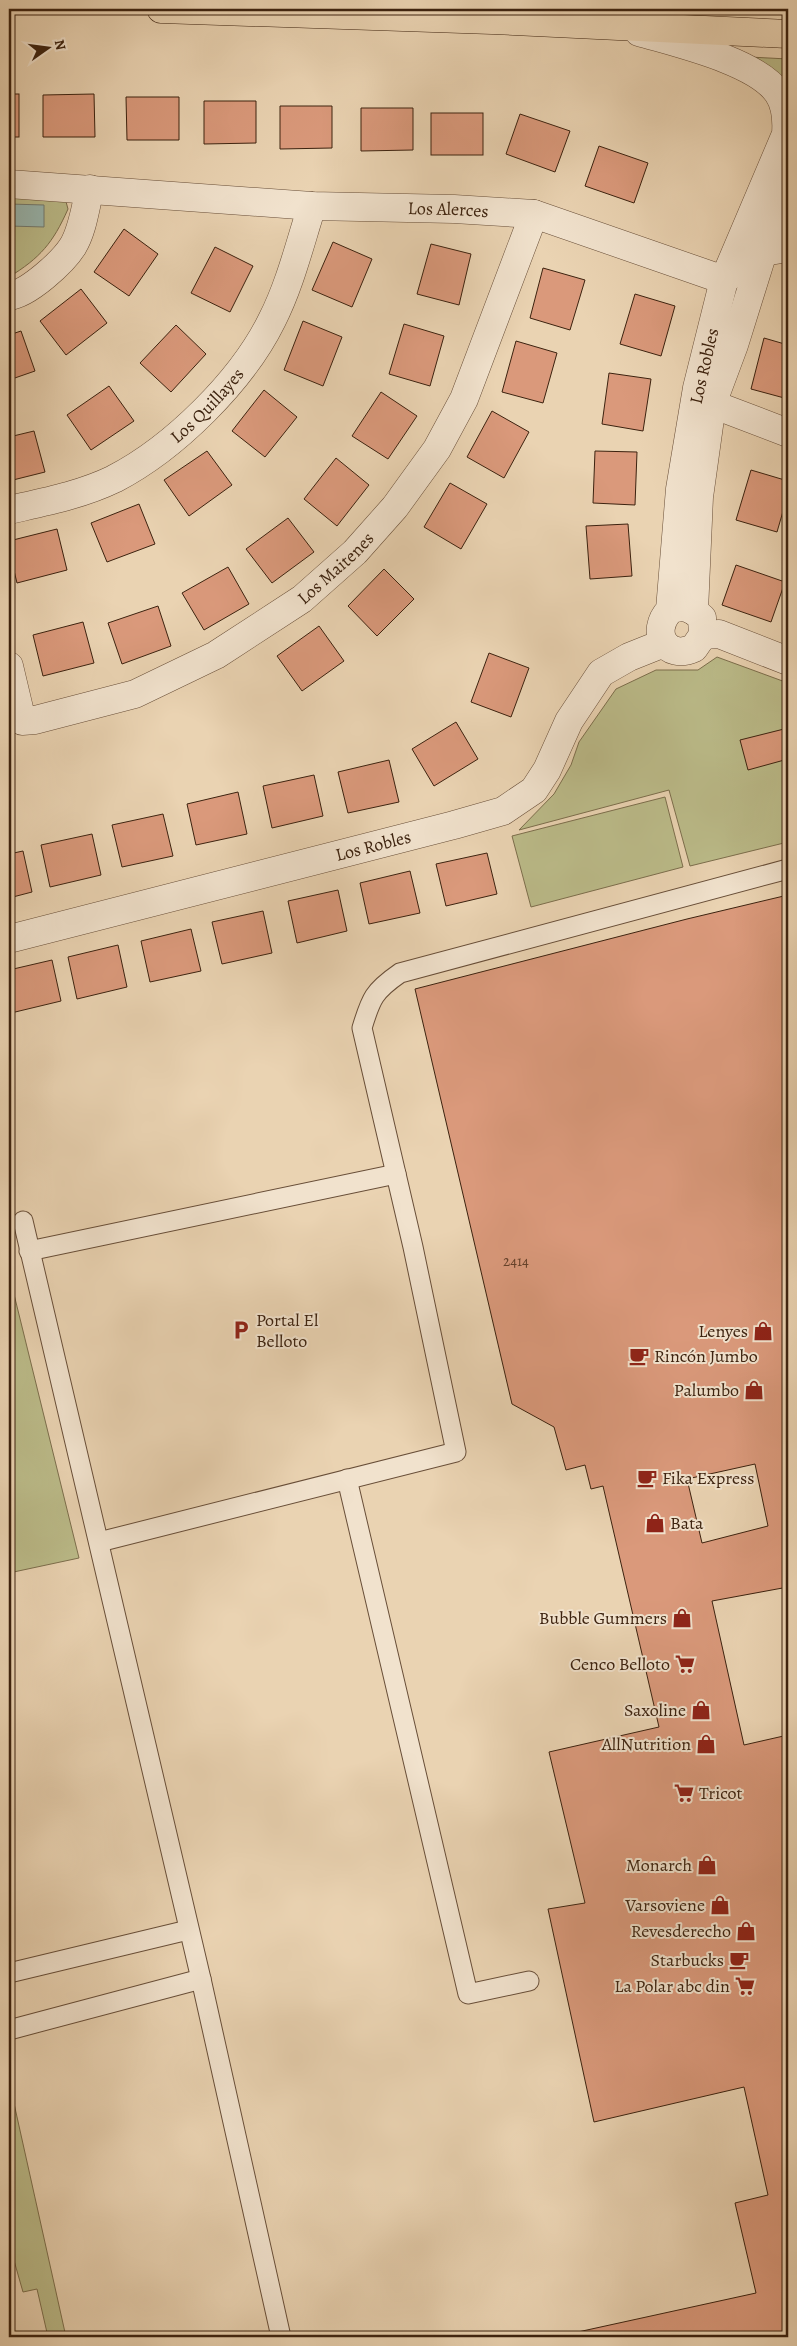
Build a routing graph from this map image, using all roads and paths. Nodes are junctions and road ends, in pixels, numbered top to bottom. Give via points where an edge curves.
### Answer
1 (161, 9) edge
2 (625, 28) junction
3 (788, 34) edge
4 (787, 134) edge
5 (9, 184) edge
6 (788, 186) edge
7 (90, 189) junction
8 (312, 206) junction
9 (534, 214) junction
10 (775, 250) edge
11 (724, 280) junction
12 (9, 296) edge
13 (704, 396) junction
14 (788, 433) edge
15 (9, 510) edge
16 (689, 619) junction
17 (664, 643) junction
18 (788, 661) edge
19 (9, 666) edge
20 (788, 869) edge
21 (9, 939) edge
22 (396, 1174) junction
23 (23, 1221) dead end
24 (29, 1251) junction
25 (347, 1479) junction
26 (99, 1542) junction
27 (188, 1930) junction
28 (9, 1973) edge
29 (201, 1979) junction
30 (529, 1981) dead end
31 (9, 2030) edge
32 (281, 2337) edge

1 - 2 main road via 492,20
2 - 3 main road
2 - 4 street, Los Robles via 700,50 739,65 768,82 784,108
4 - 11 street, Los Robles
5 - 7 street, Los Alerces
6 - 10 street, Los Robles
7 - 8 street, Los Alerces
7 - 12 street via 72,246 36,283
8 - 9 street, Los Alerces
8 - 15 street, Los Quillayes via 273,320 246,364 216,398 188,426 114,479 77,494
9 - 11 street, Los Alerces
9 - 19 street, Los Maitenes via 464,399 437,449 395,507 355,552 302,599 216,654 135,694 35,720 22,721
10 - 11 street
10 - 13 street, Los Robles via 734,345
11 - 13 street, Los Robles
13 - 14 street
13 - 16 street, Los Robles via 680,489
16 - 17 street, Los Robles via 660,624
16 - 17 street via 700,643 687,651 670,649
16 - 18 street
17 - 21 street, Los Robles via 601,673 569,721 547,770 534,790 503,811
20 - 22 lane via 400,972 380,986 369,1003 362,1028
22 - 24 lane
22 - 25 lane via 456,1452
23 - 24 lane
24 - 26 lane
25 - 26 lane
25 - 30 lane via 468,1994
26 - 27 lane
27 - 28 lane
27 - 29 lane
29 - 31 lane
29 - 32 lane

